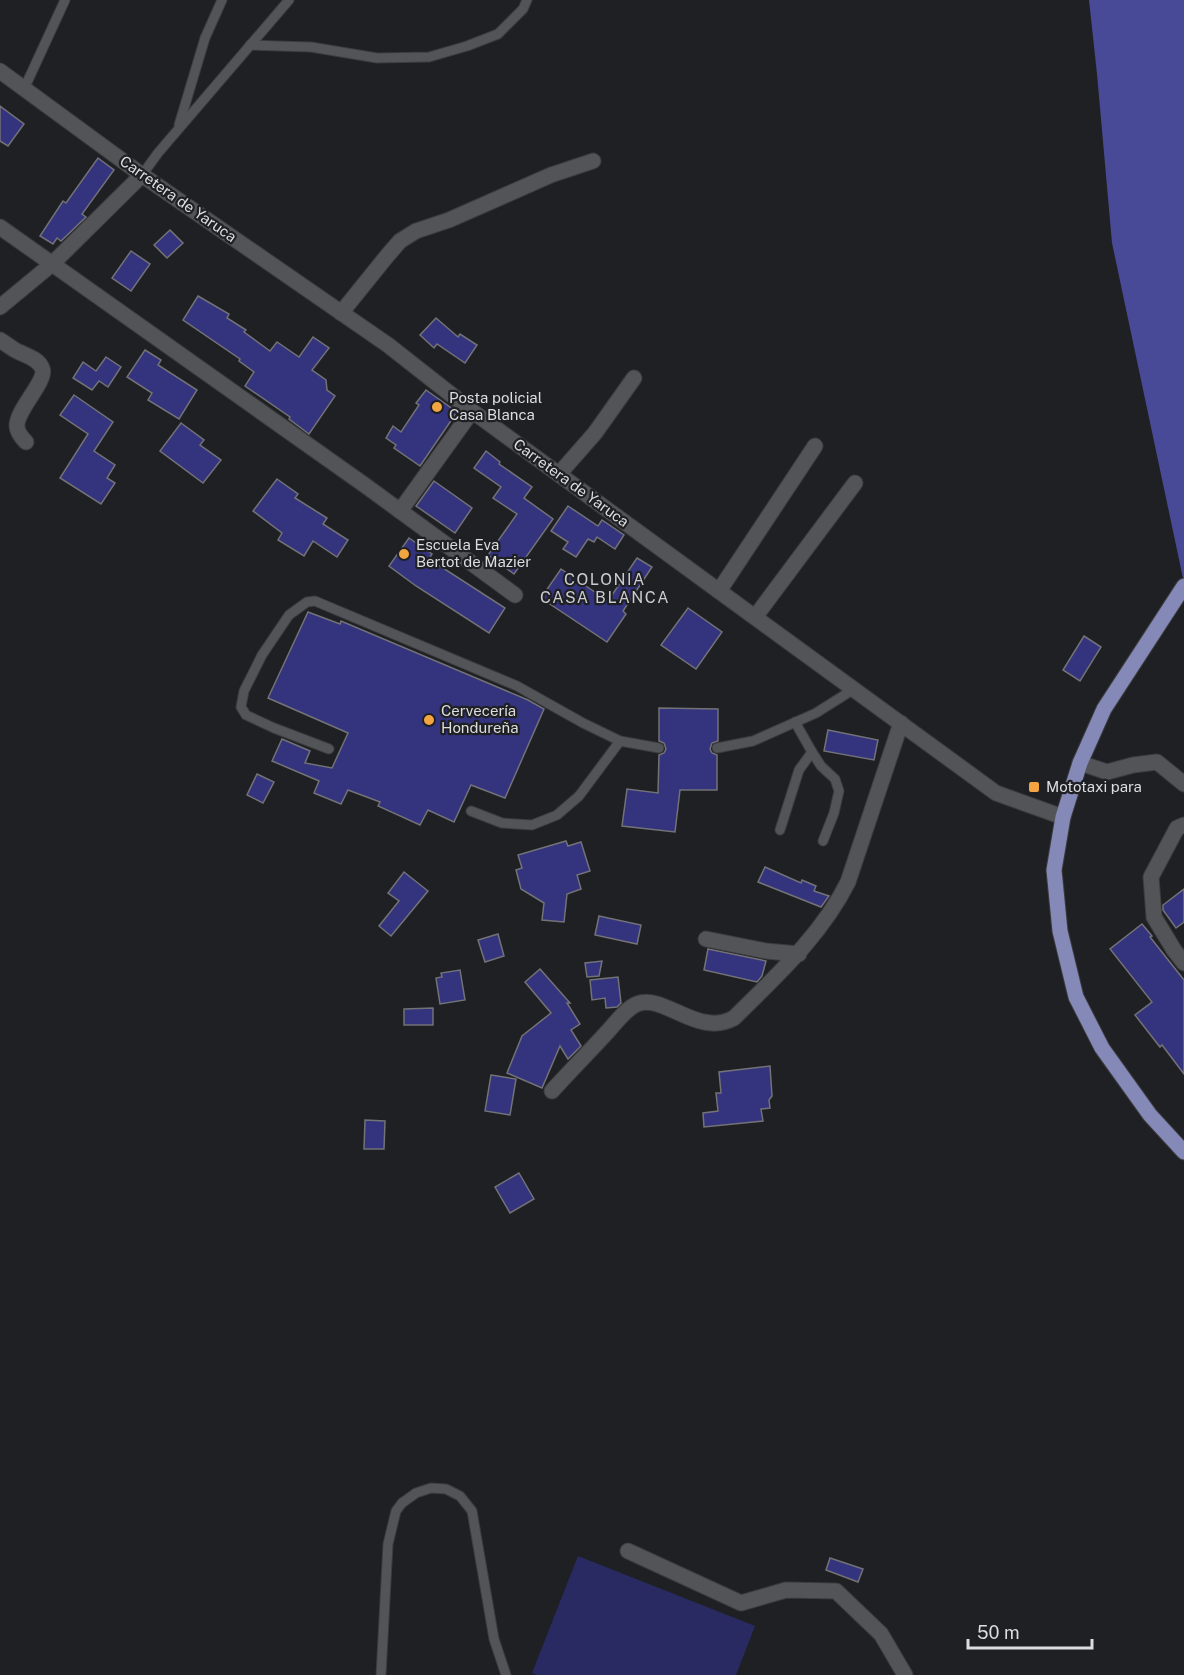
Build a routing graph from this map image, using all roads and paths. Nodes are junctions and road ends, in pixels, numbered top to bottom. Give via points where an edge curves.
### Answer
1 (64, 0) edge
2 (222, 0) edge
3 (289, 0) edge
4 (527, 0) edge
5 (250, 45) junction
6 (0, 71) edge
7 (24, 89) junction
8 (177, 130) junction
9 (593, 161) dead end
10 (142, 175) junction
11 (0, 227) edge
12 (52, 264) junction
13 (0, 307) edge
14 (341, 313) junction
15 (0, 339) edge
16 (634, 378) dead end
17 (472, 411) junction
18 (26, 442) dead end
19 (815, 446) dead end
20 (559, 474) junction
21 (855, 483) dead end
22 (400, 511) junction
23 (1184, 586) edge
24 (719, 591) junction
25 (515, 595) dead end
26 (755, 617) junction
27 (854, 689) junction
28 (795, 723) junction
29 (901, 723) junction
30 (620, 741) junction
31 (659, 748) dead end
32 (717, 748) dead end
33 (329, 749) dead end
34 (812, 752) junction
35 (1080, 763) junction
36 (1184, 784) edge
37 (471, 811) dead end
38 (1063, 817) junction
39 (1184, 825) edge
40 (780, 830) dead end
41 (823, 841) dead end
42 (706, 939) dead end
43 (799, 954) junction
44 (1184, 963) edge
45 (552, 1091) dead end
46 (1184, 1152) edge
47 (628, 1551) dead end
48 (381, 1675) edge
49 (506, 1675) edge
50 (905, 1675) edge

1 - 7 lane
2 - 8 lane via 205,38
3 - 5 lane
4 - 5 lane via 498,34 429,57 377,58 311,47
5 - 8 lane
6 - 7 street, Carretera de Yaruca
7 - 10 street, Carretera de Yaruca
8 - 10 lane
9 - 14 street via 416,231 400,241
10 - 12 street
10 - 14 street, Carretera de Yaruca
11 - 12 street
12 - 13 street
12 - 22 street
14 - 17 street, Carretera de Yaruca
15 - 18 street via 42,368 40,380 16,426
16 - 20 street via 595,433
17 - 20 street, Carretera de Yaruca
17 - 22 street
19 - 24 street
20 - 24 street, Carretera de Yaruca
21 - 26 street
22 - 25 street
23 - 35 main road via 1104,710
24 - 26 street, Carretera de Yaruca
26 - 27 street, Carretera de Yaruca
27 - 28 lane
27 - 29 street, Carretera de Yaruca
28 - 32 lane via 753,741
28 - 34 lane
29 - 38 street, Carretera de Yaruca via 996,793
29 - 43 street via 848,882
30 - 31 lane
30 - 33 lane via 517,686 315,601 289,615 262,655 244,691 241,707 246,715
30 - 37 lane via 579,796 557,815 532,825 502,823
34 - 40 lane via 799,770
34 - 41 lane via 835,779 839,791
35 - 36 street via 1107,772 1157,762
35 - 38 main road
38 - 46 main road via 1054,870 1060,931 1076,997 1102,1048 1150,1114
39 - 44 street via 1177,828 1151,877 1154,917
42 - 43 street
43 - 45 street via 735,1018 720,1024 703,1022 655,1004 636,1004
47 - 50 street via 741,1603 786,1590 836,1591 881,1634
48 - 49 lane via 388,1544 396,1511 416,1493 431,1488 460,1496 472,1511 494,1639

